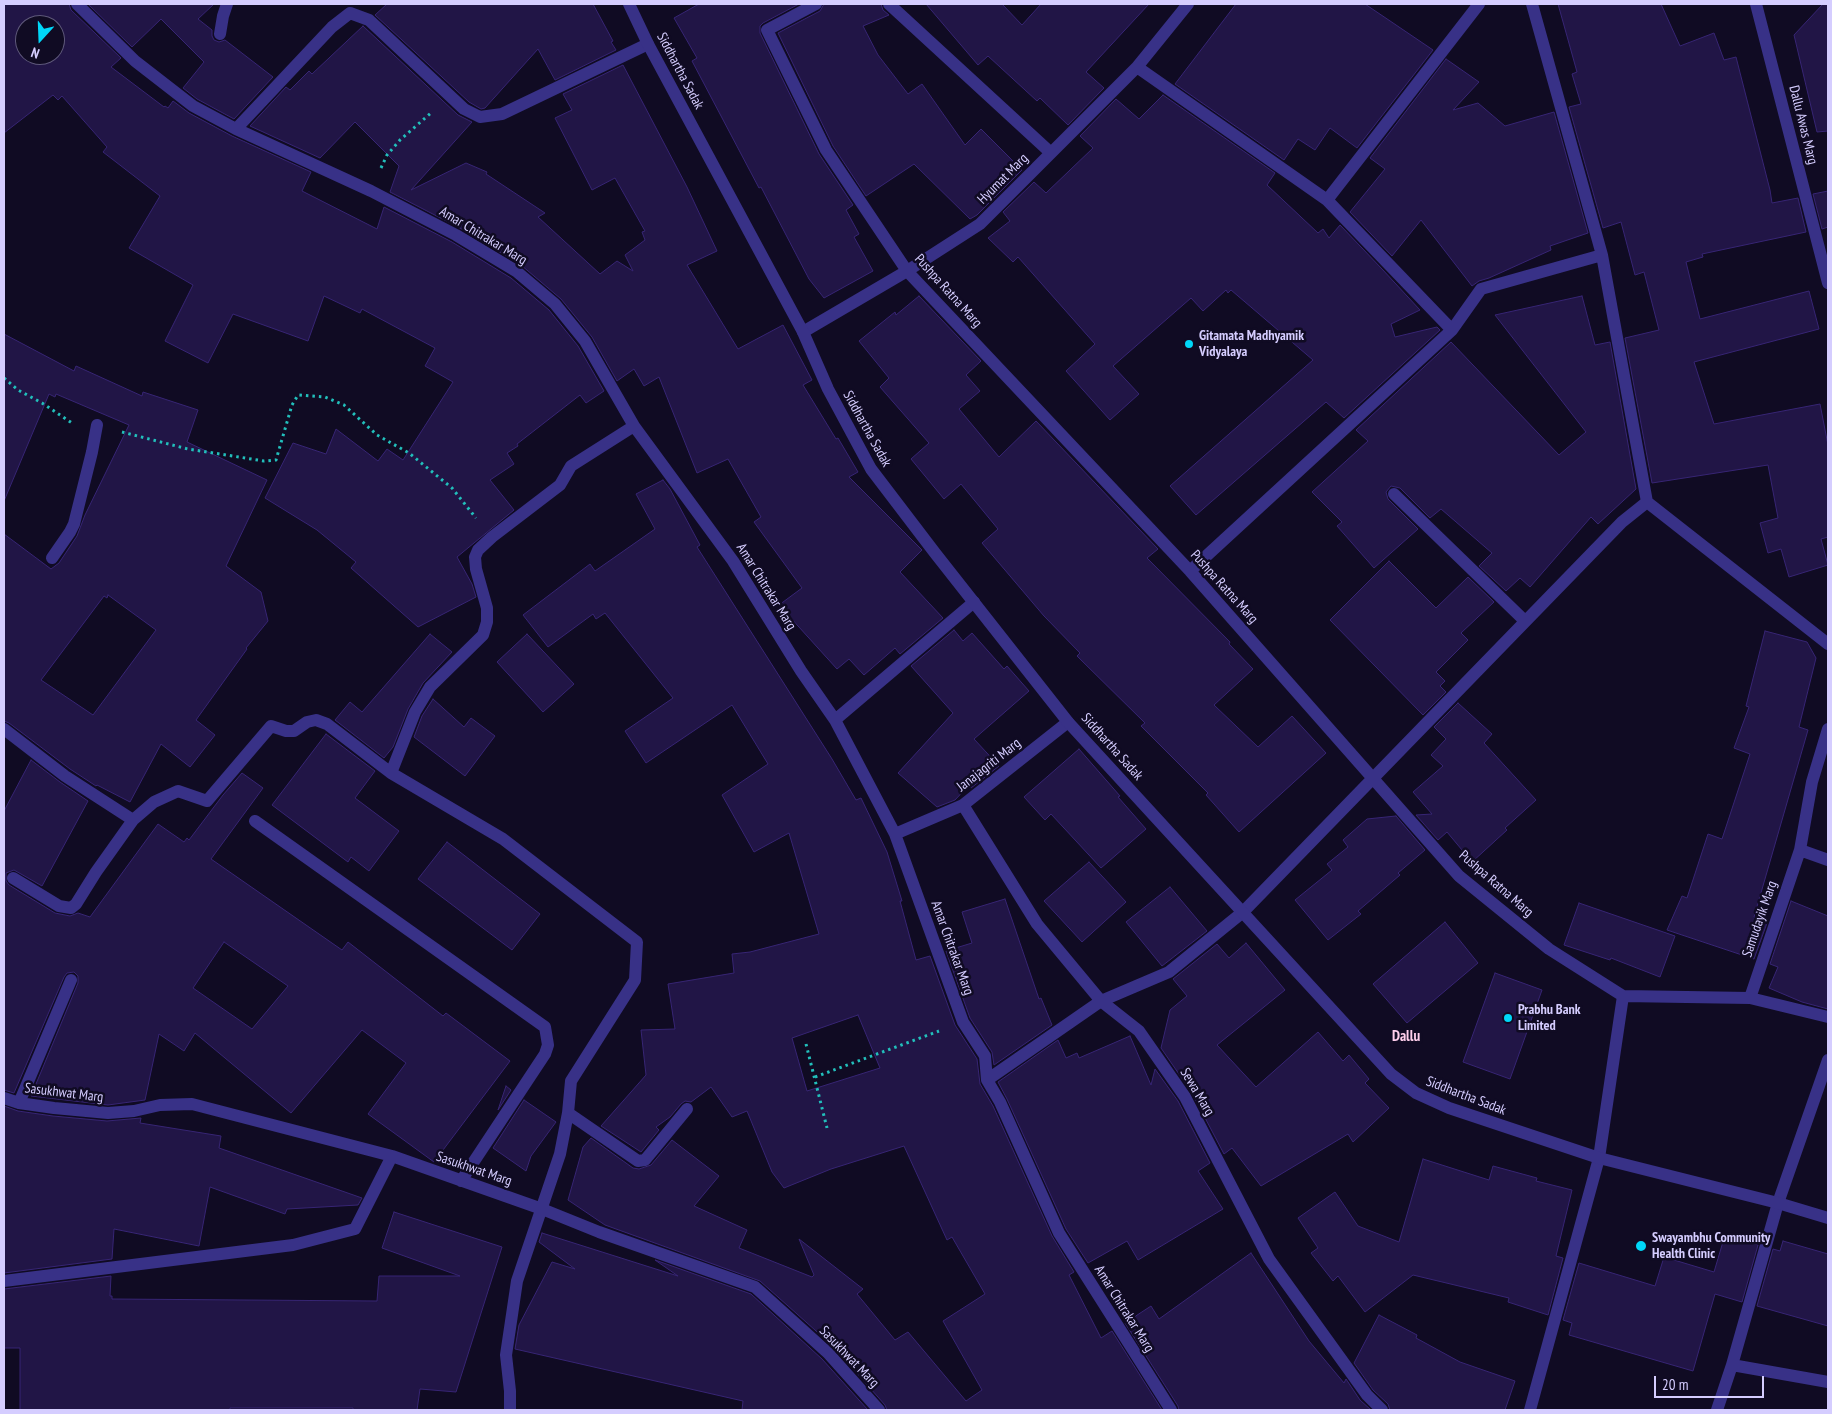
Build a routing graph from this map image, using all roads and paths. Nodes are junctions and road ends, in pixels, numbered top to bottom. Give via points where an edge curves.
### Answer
1 (77, 4) edge
2 (227, 4) edge
3 (629, 4) edge
4 (816, 4) edge
5 (890, 4) edge
6 (1188, 4) edge
7 (1478, 4) edge
8 (1532, 4) edge
9 (1756, 4) edge
10 (350, 8) edge
11 (220, 34) dead end
12 (648, 44) junction
13 (1137, 67) junction
14 (450, 97) junction
15 (236, 129) junction
16 (1051, 153) junction
17 (371, 192) junction
18 (1327, 200) junction
19 (1602, 256) junction
20 (907, 271) junction
21 (1828, 283) edge
22 (1452, 330) junction
23 (803, 332) junction
24 (4, 378) edge
25 (97, 425) junction
26 (634, 426) junction
27 (1394, 494) dead end
28 (1647, 502) junction
29 (492, 537) junction
30 (52, 558) dead end
31 (1190, 571) junction
32 (974, 602) junction
33 (1525, 621) junction
34 (1828, 644) edge
35 (835, 720) junction
36 (1068, 722) junction
37 (4, 729) edge
38 (1828, 729) edge
39 (391, 773) junction
40 (1373, 777) junction
41 (963, 805) junction
42 (133, 820) junction
43 (255, 821) dead end
44 (896, 834) junction
45 (1800, 850) junction
46 (1828, 860) edge
47 (13, 878) dead end
48 (1243, 912) junction
49 (71, 980) dead end
50 (1623, 996) junction
51 (1750, 998) junction
52 (1101, 1001) junction
53 (1828, 1017) edge
54 (963, 1022) junction
55 (806, 1044) dead end
56 (1828, 1060) edge
57 (815, 1077) junction
58 (988, 1080) junction
59 (4, 1098) edge
60 (18, 1103) junction
61 (687, 1109) dead end
62 (568, 1113) junction
63 (827, 1128) dead end
64 (392, 1156) junction
65 (1599, 1158) junction
66 (461, 1181) junction
67 (1778, 1203) junction
68 (542, 1209) junction
69 (1828, 1218) edge
70 (4, 1281) edge
71 (1732, 1365) junction
72 (1828, 1382) edge
73 (510, 1410) edge
74 (879, 1410) edge
75 (1171, 1410) edge
76 (1382, 1410) edge
77 (1530, 1410) edge
78 (1717, 1410) edge

1 - 15 street, Amar Chitrakar Marg via 135,62 193,106
2 - 11 street
3 - 12 street, Siddhartha Sadak
4 - 20 street, Pushpa Ratna Marg via 767,30 826,150
5 - 16 street
6 - 13 street, Hyumat Marg
7 - 18 street
8 - 19 street
9 - 21 street, Dallu Awas Marg
10 - 14 street via 369,20
10 - 15 street
12 - 14 street via 502,114 480,118 464,110
12 - 23 street, Siddhartha Sadak
13 - 16 street, Hyumat Marg
13 - 18 street
14 - 17 path via 387,155
15 - 17 street, Amar Chitrakar Marg
16 - 20 street, Hyumat Marg via 980,224
17 - 26 street, Amar Chitrakar Marg via 456,235 516,271 555,304 585,341
18 - 22 street
19 - 22 street via 1481,289
19 - 28 street
20 - 23 street, Hyumat Marg
20 - 31 street, Pushpa Ratna Marg
22 - 31 street
23 - 32 street, Siddhartha Sadak via 828,389 871,469
24 - 25 path via 72,423
25 - 29 path via 188,449 276,460 298,395 325,397 344,405 377,435 409,453 452,488
25 - 30 street via 74,524
26 - 29 street via 571,466 560,485
26 - 35 street, Amar Chitrakar Marg via 733,561
27 - 33 street
28 - 33 street via 1622,522
28 - 34 street
29 - 39 street via 475,557 487,608 488,622 483,635 430,687 415,712
31 - 40 street, Pushpa Ratna Marg
32 - 35 street
32 - 36 street, Siddhartha Sadak
33 - 40 street
35 - 44 street, Amar Chitrakar Marg
36 - 41 street, Janajagriti Marg
36 - 48 street, Siddhartha Sadak
37 - 42 street via 65,776
38 - 45 street, Samudayik Marg via 1812,782
39 - 42 street via 327,724 316,720 294,731 271,726 207,801 178,791 154,802
39 - 62 street via 503,839 637,942 635,980 571,1081
40 - 48 street
40 - 50 street, Pushpa Ratna Marg via 1459,876 1549,949
41 - 44 street, Janajagriti Marg
41 - 52 street, Sewa Marg via 1037,924
42 - 47 street via 71,908 59,906
43 - 66 street via 545,1027 548,1045 545,1054
44 - 54 street, Amar Chitrakar Marg
45 - 46 street
45 - 51 street, Samudayik Marg
48 - 52 street via 1169,972
48 - 65 street, Siddhartha Sadak via 1391,1074 1416,1094
49 - 60 street
50 - 51 street
50 - 65 street
51 - 53 street
52 - 58 street
52 - 76 street, Sewa Marg via 1139,1031 1185,1097 1268,1259 1366,1395
54 - 57 path
54 - 58 street, Amar Chitrakar Marg via 984,1056
55 - 57 path
56 - 67 street
57 - 63 path
58 - 75 street, Amar Chitrakar Marg via 1059,1233
59 - 60 street, Sasukhwat Marg
60 - 64 street, Sasukhwat Marg via 108,1113 192,1104
61 - 62 street via 645,1160 638,1162
62 - 68 street via 560,1154
64 - 66 street, Sasukhwat Marg
64 - 70 street via 355,1229 292,1245
65 - 67 street, Siddhartha Sadak
65 - 77 street
66 - 68 street, Sasukhwat Marg
67 - 69 street, Siddhartha Sadak
67 - 71 street
68 - 73 street via 513,1300 506,1355
68 - 74 street, Sasukhwat Marg via 755,1287 828,1353
71 - 72 street
71 - 78 street

